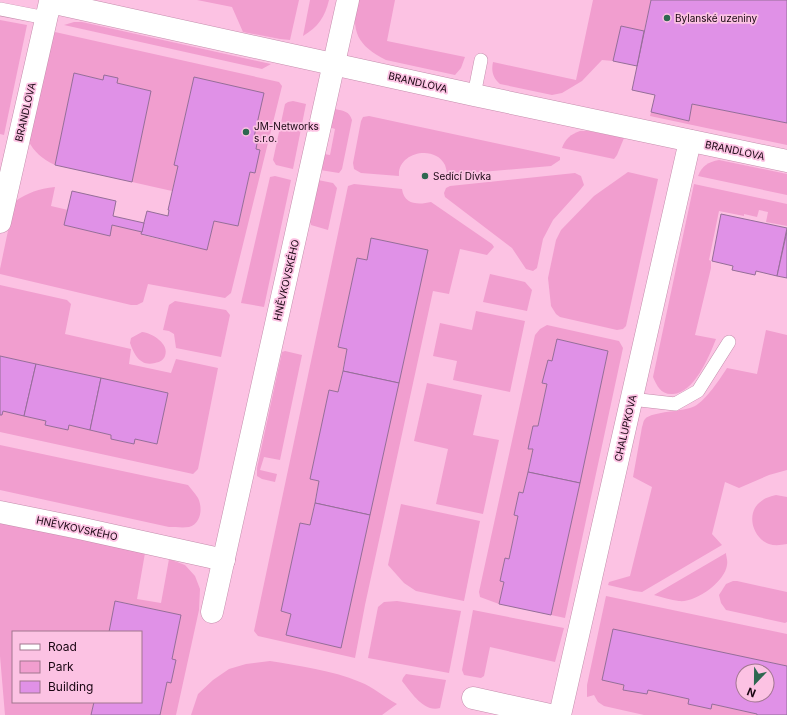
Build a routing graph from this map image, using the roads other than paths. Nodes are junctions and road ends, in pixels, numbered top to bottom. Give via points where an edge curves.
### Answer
1 (348, 0) edge
2 (49, 6) edge
3 (0, 9) edge
4 (481, 60) dead end
5 (334, 63) junction
6 (474, 95) junction
7 (690, 140) junction
8 (787, 161) edge
9 (0, 222) edge
10 (729, 342) dead end
11 (631, 399) junction
12 (0, 512) edge
13 (224, 560) junction
14 (212, 612) dead end
15 (473, 698) dead end
16 (550, 715) edge
17 (560, 715) edge

1 - 5 street, HNĚVKOVSKÉHO
2 - 3 lane
2 - 5 street, BRANDLOVA
2 - 9 street, BRANDLOVA
4 - 6 lane
5 - 6 street, BRANDLOVA
5 - 13 street, HNĚVKOVSKÉHO
6 - 7 street, BRANDLOVA
7 - 8 street, BRANDLOVA
7 - 11 street, CHALUPKOVA
10 - 11 lane via 698,391 675,404
11 - 17 street, CHALUPKOVA
12 - 13 street, HNĚVKOVSKÉHO
13 - 14 street, HNĚVKOVSKÉHO
15 - 16 street

